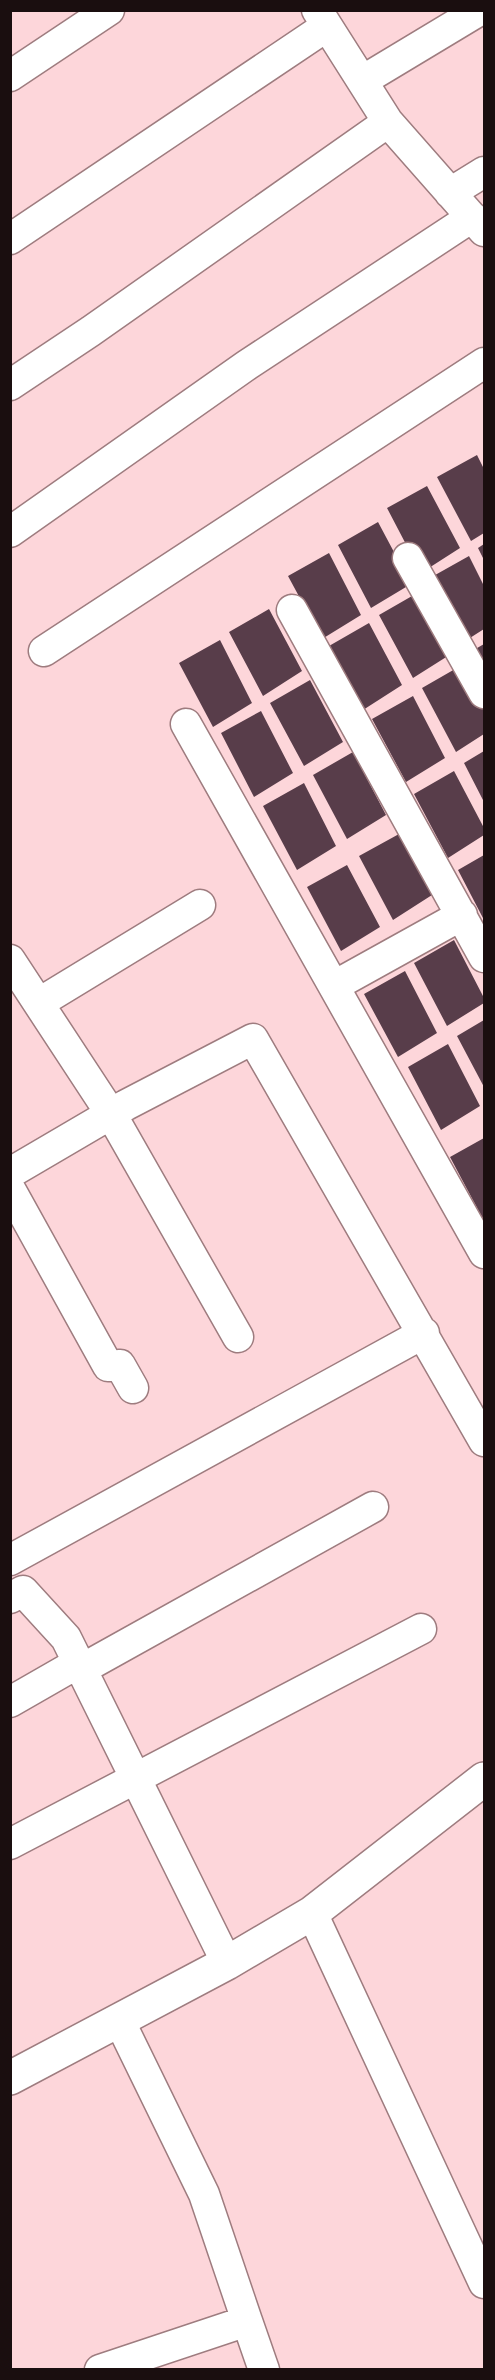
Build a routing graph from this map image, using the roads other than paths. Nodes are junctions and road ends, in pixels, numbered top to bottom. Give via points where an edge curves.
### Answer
1 (109, 10) edge
2 (480, 10) edge
3 (322, 18) edge
4 (10, 76) edge
5 (362, 81) junction
6 (388, 122) junction
7 (484, 172) edge
8 (450, 193) junction
9 (478, 224) edge
10 (10, 239) edge
11 (484, 363) edge
12 (10, 385) edge
13 (10, 532) edge
14 (408, 558) dead end
15 (292, 610) dead end
16 (44, 651) dead end
17 (484, 693) edge
18 (186, 724) dead end
19 (200, 905) dead end
20 (462, 915) junction
21 (484, 957) edge
22 (10, 960) edge
23 (334, 986) junction
24 (39, 1003) junction
25 (111, 1114) junction
26 (10, 1173) edge
27 (10, 1190) edge
28 (484, 1253) edge
29 (424, 1333) junction
30 (238, 1337) dead end
31 (133, 1388) dead end
32 (484, 1441) edge
33 (373, 1507) dead end
34 (10, 1561) edge
35 (17, 1595) edge
36 (421, 1629) dead end
37 (80, 1666) junction
38 (10, 1702) edge
39 (136, 1779) junction
40 (484, 1779) edge
41 (10, 1844) edge
42 (312, 1913) junction
43 (226, 1963) junction
44 (119, 2020) junction
45 (10, 2078) edge
46 (484, 2283) edge
47 (247, 2321) junction
48 (100, 2370) edge
49 (264, 2370) edge

1 - 4 street
2 - 5 street
3 - 5 street
3 - 10 street
5 - 6 street
6 - 8 street
6 - 12 street
7 - 8 street
8 - 9 street
9 - 13 street via 247,365
11 - 16 street
14 - 17 street
15 - 20 street
18 - 23 street
19 - 24 street
20 - 21 street
20 - 23 street
22 - 24 street
23 - 28 street
24 - 25 street
25 - 26 street
25 - 29 street via 253,1039
25 - 30 street
27 - 31 street via 108,1366 120,1365
29 - 32 street
29 - 34 street
33 - 37 street
34 - 35 street
35 - 37 street via 66,1638
36 - 39 street
37 - 38 street
37 - 39 street
39 - 41 street
39 - 43 street
40 - 42 street
42 - 43 street
42 - 46 street
43 - 44 street
44 - 45 street
44 - 47 street via 204,2194
47 - 48 street
47 - 49 street

